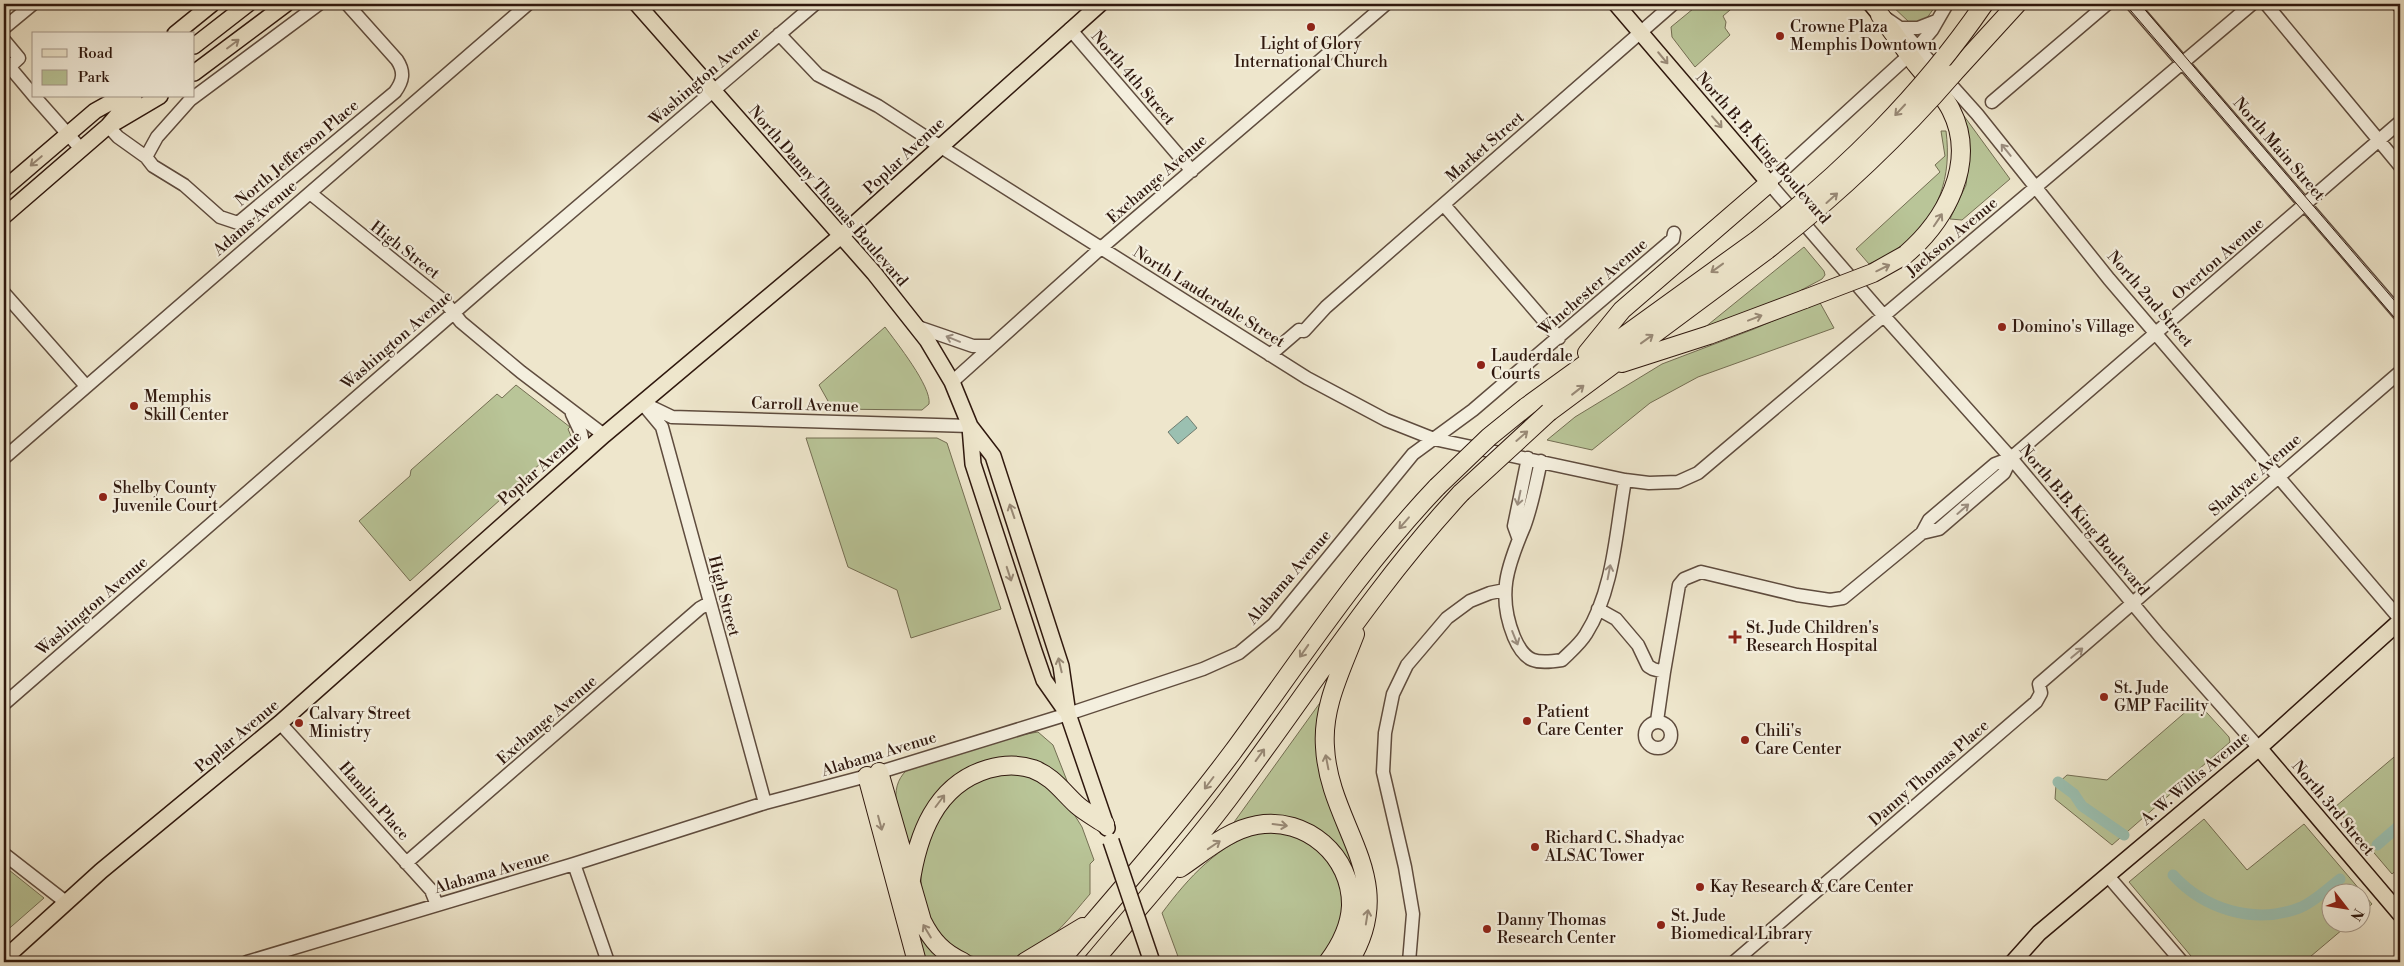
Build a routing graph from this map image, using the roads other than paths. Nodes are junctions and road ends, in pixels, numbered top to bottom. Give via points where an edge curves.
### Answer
1 (33, 4) edge
2 (212, 4) edge
3 (248, 4) edge
4 (286, 4) edge
5 (319, 4) edge
6 (347, 4) edge
7 (528, 4) edge
8 (637, 4) edge
9 (815, 4) edge
10 (1100, 4) edge
11 (1386, 4) edge
12 (1616, 4) edge
13 (1673, 4) edge
14 (1947, 4) edge
15 (1970, 4) edge
16 (1984, 4) edge
17 (2002, 4) edge
18 (2017, 4) edge
19 (2107, 4) edge
20 (2132, 4) edge
21 (2252, 4) edge
22 (2266, 4) edge
23 (2397, 4) edge
24 (2400, 7) edge
25 (1876, 9) edge
26 (1936, 21) junction
27 (4, 28) edge
28 (1900, 28) junction
29 (1070, 30) junction
30 (177, 32) edge
31 (1641, 32) junction
32 (779, 34) junction
33 (4, 40) edge
34 (195, 45) edge
35 (1913, 52) junction
36 (2183, 63) junction
37 (6, 69) edge
38 (195, 72) edge
39 (1932, 74) junction
40 (1953, 74) junction
41 (714, 91) junction
42 (32, 94) edge
43 (195, 96) edge
44 (36, 98) edge
45 (107, 98) edge
46 (119, 98) edge
47 (132, 98) edge
48 (157, 98) edge
49 (193, 98) edge
50 (1992, 102) dead end
51 (95, 112) junction
52 (2400, 122) edge
53 (108, 126) junction
54 (68, 134) junction
55 (2378, 141) junction
56 (941, 147) junction
57 (81, 149) junction
58 (146, 157) junction
59 (2400, 166) edge
60 (1192, 171) junction
61 (1769, 183) junction
62 (2036, 188) junction
63 (4, 189) edge
64 (310, 193) junction
65 (1444, 205) junction
66 (2306, 205) junction
67 (4, 216) edge
68 (1674, 233) dead end
69 (842, 235) junction
70 (1762, 245) junction
71 (1102, 248) junction
72 (4, 294) edge
73 (454, 312) junction
74 (1883, 315) junction
75 (2400, 315) edge
76 (915, 326) junction
77 (2156, 333) junction
78 (1559, 338) junction
79 (991, 346) junction
80 (1270, 355) junction
81 (1607, 368) junction
82 (1573, 371) junction
83 (2400, 372) edge
84 (952, 382) junction
85 (86, 386) junction
86 (642, 403) junction
87 (571, 412) junction
88 (970, 426) junction
89 (604, 435) junction
90 (1434, 439) junction
91 (585, 452) junction
92 (4, 458) edge
93 (1528, 458) junction
94 (2011, 458) junction
95 (1540, 461) junction
96 (2279, 475) junction
97 (1624, 480) junction
98 (1668, 483) joint
99 (1518, 537) junction
100 (1505, 590) junction
101 (709, 603) junction
102 (2133, 604) junction
103 (1366, 608) junction
104 (1598, 608) junction
105 (2400, 620) edge
106 (1664, 672) junction
107 (4, 704) edge
108 (1068, 714) junction
109 (1657, 721) dead end
110 (280, 723) junction
111 (2259, 748) junction
112 (873, 774) junction
113 (765, 803) junction
114 (1105, 824) junction
115 (4, 854) edge
116 (406, 863) junction
117 (574, 864) junction
118 (2108, 876) junction
119 (1166, 877) junction
120 (910, 886) junction
121 (67, 903) junction
122 (437, 905) junction
123 (2400, 914) edge
124 (1098, 917) junction
125 (4, 960) edge
126 (247, 962) edge
127 (608, 962) edge
128 (917, 962) edge
129 (963, 962) edge
130 (1025, 962) edge
131 (1060, 962) edge
132 (1093, 962) edge
133 (1152, 962) edge
134 (1328, 962) edge
135 (1349, 962) edge
136 (1409, 962) edge
137 (1734, 962) edge
138 (2013, 962) edge
139 (2182, 962) edge

1 - 27 street
2 - 30 main road
3 - 34 main road
38 -> 4 main road
5 - 43 street
6 - 58 street, North Jefferson Place via 401,66 400,84 395,92 238,223 220,217
7 - 64 street, Adams Avenue
8 - 41 main road, North Danny Thomas Boulevard
9 - 32 street, Washington Avenue
10 - 29 main road, Poplar Avenue
11 - 60 street, Exchange Avenue
12 - 31 main road, North B. B. King Boulevard
13 - 31 street, Market Street
14 - 26 street
15 - 39 highway, bridge
16 - 39 highway, bridge
17 - 40 highway
18 - 40 highway
19 - 50 street
20 - 36 street, North Main Street
21 - 36 street, Jackson Avenue
22 - 55 street
23 - 24 street
25 - 28 street, North 2nd Street
25 - 35 highway
26 - 28 street via 1918,28
26 - 35 street
28 - 35 street, North 2nd Street
29 - 56 main road, Poplar Avenue
29 - 60 street, North 4th Street
31 -> 61 main road, North B. B. King Boulevard
31 - 65 street, Market Street
32 - 41 street, Washington Avenue
32 - 56 street, North Lauderdale Street via 818,75 878,106
33 - 37 street via 19,58
35 - 61 street
62 -> 35 street, North 2nd Street via 1977,114
81 -> 35 highway, bridge via 1709,335 1873,273 1905,255 1930,232 1946,208 1956,180 1959,138 1951,110
36 - 62 street, Jackson Avenue
36 - 66 street, North Main Street
37 - 42 street
39 -> 70 highway, bridge via 1853,158 1798,207
70 -> 40 highway, bridge via 1822,206 1874,160
41 - 69 main road, North Danny Thomas Boulevard
41 - 73 street, Washington Avenue
44 - 54 street
45 - 51 main road
46 - 51 main road
47 - 53 main road
48 - 53 main road
49 - 58 street via 156,137
51 - 54 main road
52 - 55 street, Overton Avenue
53 - 57 main road
53 - 58 street via 118,138
54 - 57 street
54 -> 63 main road
55 - 59 street
55 - 66 street, Overton Avenue
56 - 69 main road, Poplar Avenue
56 - 71 street, North Lauderdale Street
57 - 67 main road
60 - 71 street, Exchange Avenue
61 - 74 street, North B. B. King Boulevard
61 - 82 highway via 1622,310
62 - 74 street, Jackson Avenue
62 - 77 street, North 2nd Street
64 - 73 street, High Street
64 - 85 street, Adams Avenue
65 - 78 street
65 - 80 street, Market Street via 1317,314 1316,320
66 - 75 street, North Main Street
66 - 77 street, Overton Avenue
68 - 78 street, Winchester Avenue via 1673,239
69 - 76 main road, North Danny Thomas Boulevard
69 - 86 main road, Poplar Avenue
81 -> 70 highway
70 -> 82 highway
71 - 79 street, Exchange Avenue
71 - 80 street, North Lauderdale Street
72 - 85 street
73 - 87 street, High Street via 461,322
73 - 107 street, Washington Avenue
74 - 94 street, North B.B. King Boulevard
74 - 98 street, Jackson Avenue via 1698,473 1685,480
79 -> 76 street via 973,346
76 - 84 main road, North Danny Thomas Boulevard
77 - 94 street, Overton Avenue
77 - 96 street, North 2nd Street
78 - 90 street, Winchester Avenue
79 - 84 street, Exchange Avenue
80 - 90 street, North Lauderdale Street via 1354,404
103 -> 81 highway, bridge via 1460,493 1549,412
82 -> 124 highway, bridge via 1489,437 1437,487 1378,553 1205,789
83 - 96 street, Shadyac Avenue
84 - 88 main road, North Danny Thomas Boulevard
85 - 92 street, Adams Avenue
86 - 88 street, Carroll Avenue via 672,417
86 - 89 main road, Poplar Avenue
86 - 101 street, High Street via 662,427
87 - 89 street, High Street
87 - 91 street, High Street
88 -> 108 main road, North Danny Thomas Boulevard via 973,464 1034,651 1044,680
108 -> 88 main road, North Danny Thomas Boulevard via 1062,666 1016,522 993,456
89 - 91 main road, Poplar Avenue
90 - 93 street, North Lauderdale Street
90 - 108 street, Alabama Avenue via 1413,454 1301,591 1256,640 1239,653 1203,669
91 - 110 main road, Poplar Avenue
93 - 95 street, North Lauderdale Street
93 -> 99 street via 1514,526
94 - 102 street, North B.B. King Boulevard
94 - 106 street, Overton Avenue via 2004,473 1939,530 1922,533 1842,598 1830,600 1797,595 1701,572 1692,574 1680,585
95 - 97 street, North Lauderdale Street
95 - 99 street via 1533,498
96 - 102 street, Shadyac Avenue
96 - 105 street, North 2nd Street
97 - 98 street, North Lauderdale Street
104 -> 97 street via 1609,576
99 - 100 street via 1512,550
100 -> 104 street via 1510,625 1520,650 1524,656 1537,662 1562,660 1586,635
100 - 136 street via 1470,601 1447,618 1407,665 1393,694 1385,733 1384,772 1413,914
101 - 113 street, High Street
101 - 116 street, Exchange Avenue
102 - 111 street, North B.B. King Boulevard
137 -> 102 street, Danny Thomas Place via 2036,702 2041,693 2039,684
119 -> 103 highway via 1227,801
135 -> 103 highway via 1366,924 1367,879 1332,786 1325,735 1331,695
104 - 106 street via 1616,619 1638,645 1648,666
105 - 111 main road, A. W. Willis Avenue
106 - 109 street
108 - 112 street, Alabama Avenue
108 - 114 main road, North Danny Thomas Boulevard
110 - 116 street, Hamlin Place
110 - 121 main road, Poplar Avenue
111 - 118 main road, A. W. Willis Avenue
111 - 123 main road, North 3rd Street
112 - 113 street, Alabama Avenue
112 - 120 highway
112 -> 128 highway
113 - 117 street, Alabama Avenue
120 -> 114 highway via 918,844 933,812 947,793 984,771 1015,766 1034,769
114 - 133 main road, North Danny Thomas Boulevard, bridge
115 - 121 street
116 - 122 street, Hamlin Place via 431,890
117 - 122 street, Alabama Avenue
117 - 127 street
118 - 138 main road, A. W. Willis Avenue via 2039,933
118 - 139 street
119 - 132 highway
119 -> 134 highway via 1245,827 1276,824 1310,834 1339,861 1350,894 1351,907 1345,934
129 -> 120 highway via 935,943 922,922
121 - 125 main road, Poplar Avenue
122 - 126 street, Alabama Avenue
124 - 130 highway
124 - 131 highway

